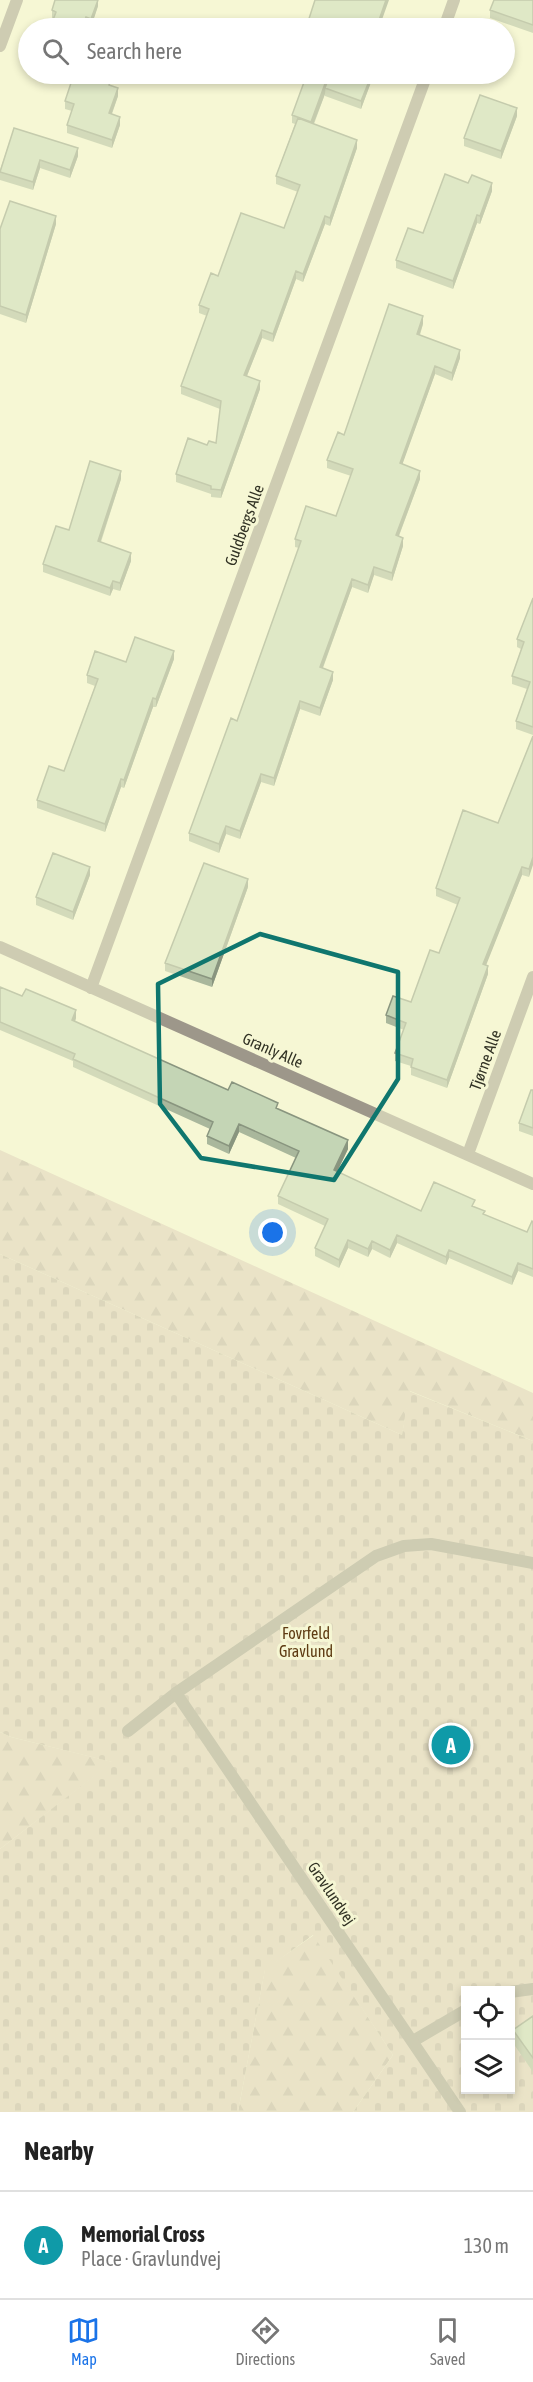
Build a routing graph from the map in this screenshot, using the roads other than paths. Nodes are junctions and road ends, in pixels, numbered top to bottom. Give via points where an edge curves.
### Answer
1 (17, 0) edge
2 (454, 0) edge
3 (448, 18) edge
4 (0, 46) edge
5 (423, 84) edge
6 (0, 947) edge
7 (533, 977) edge
8 (92, 988) junction
9 (468, 1154) junction
10 (533, 1184) edge
11 (533, 1563) edge
12 (176, 1693) junction
13 (129, 1731) dead end
14 (533, 1989) edge
15 (515, 1991) edge
16 (461, 2012) edge
17 (413, 2041) junction
18 (460, 2112) edge

1 - 4 street
2 - 3 street
5 - 8 street, Guldbergs Alle
6 - 8 street, Granly Alle
7 - 9 street, Tjørne Alle
8 - 9 street, Granly Alle
9 - 10 street, Granly Alle
11 - 12 street via 431,1544 404,1546 376,1557
12 - 13 street
12 - 17 street, Gravlundvej
14 - 15 street
16 - 17 street
17 - 18 street, Gravlundvej

